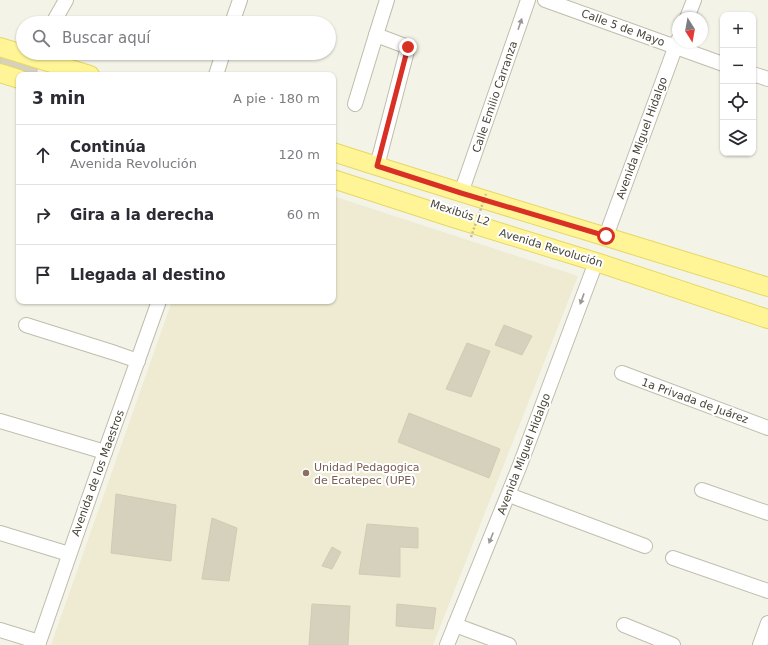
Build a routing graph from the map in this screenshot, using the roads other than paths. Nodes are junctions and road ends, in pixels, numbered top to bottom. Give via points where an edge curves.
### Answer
1 (66, 0) edge
2 (240, 0) edge
3 (387, 0) edge
4 (528, 0) edge
5 (545, 0) edge
6 (694, 0) edge
7 (689, 12) edge
8 (57, 16) edge
9 (234, 16) edge
10 (376, 35) junction
11 (672, 42) edge
12 (0, 47) edge
13 (676, 48) edge
14 (686, 48) edge
15 (16, 51) edge
16 (0, 54) edge
17 (16, 59) edge
18 (19, 60) edge
19 (47, 60) edge
20 (221, 60) edge
21 (720, 63) edge
22 (0, 67) edge
23 (16, 72) edge
24 (58, 72) edge
25 (81, 72) edge
26 (217, 72) edge
27 (0, 73) edge
28 (756, 75) edge
29 (16, 78) edge
30 (768, 79) edge
31 (355, 104) dead end
32 (336, 153) edge
33 (336, 159) edge
34 (377, 166) junction
35 (336, 174) edge
36 (336, 180) edge
37 (461, 193) junction
38 (606, 236) junction
39 (596, 262) junction
40 (768, 287) edge
41 (768, 296) edge
42 (158, 304) edge
43 (768, 316) edge
44 (768, 319) edge
45 (26, 325) dead end
46 (138, 361) junction
47 (622, 373) dead end
48 (0, 421) edge
49 (768, 428) edge
50 (105, 452) junction
51 (702, 490) dead end
52 (509, 495) junction
53 (768, 513) edge
54 (0, 533) edge
55 (645, 546) dead end
56 (69, 554) junction
57 (673, 558) dead end
58 (768, 591) edge
59 (768, 623) edge
60 (455, 625) junction
61 (624, 625) dead end
62 (0, 630) edge
63 (38, 644) edge
64 (447, 645) edge
65 (509, 645) edge
66 (673, 645) edge
67 (760, 645) edge

1 - 8 street
2 - 9 street
3 - 10 street
37 -> 4 street, Calle Emilio Carranza
5 - 11 street, Calle 5 de Mayo
6 - 7 street
10 - 31 street
10 - 34 street via 408,47
12 - 15 main road
13 - 38 street, Avenida Miguel Hidalgo
14 - 21 street, Calle 5 de Mayo
16 - 17 street
18 - 24 street
19 - 25 main road
20 - 26 street
22 - 23 street
27 - 29 main road
28 - 30 street
32 - 34 main road
33 - 41 street, Mexibús L2
34 - 37 main road
35 - 43 street, Mexibús L2 via 598,257
36 - 39 main road, Avenida Revolución
37 - 38 main road
38 - 40 main road
39 - 44 main road, Avenida Revolución
39 -> 52 street, Avenida Miguel Hidalgo
42 - 46 street, Avenida de los Maestros
45 - 46 street
46 - 50 street, Avenida de los Maestros
47 - 49 street, 1a Privada de Juárez
48 - 50 street
50 - 56 street, Avenida de los Maestros
51 - 53 street
52 - 55 street
52 -> 60 street, Avenida Miguel Hidalgo
54 - 56 street
56 - 63 street, Avenida de los Maestros
57 - 58 street
59 - 67 street
60 - 64 street, Avenida Miguel Hidalgo
60 - 65 street
61 - 66 street
62 - 63 street

